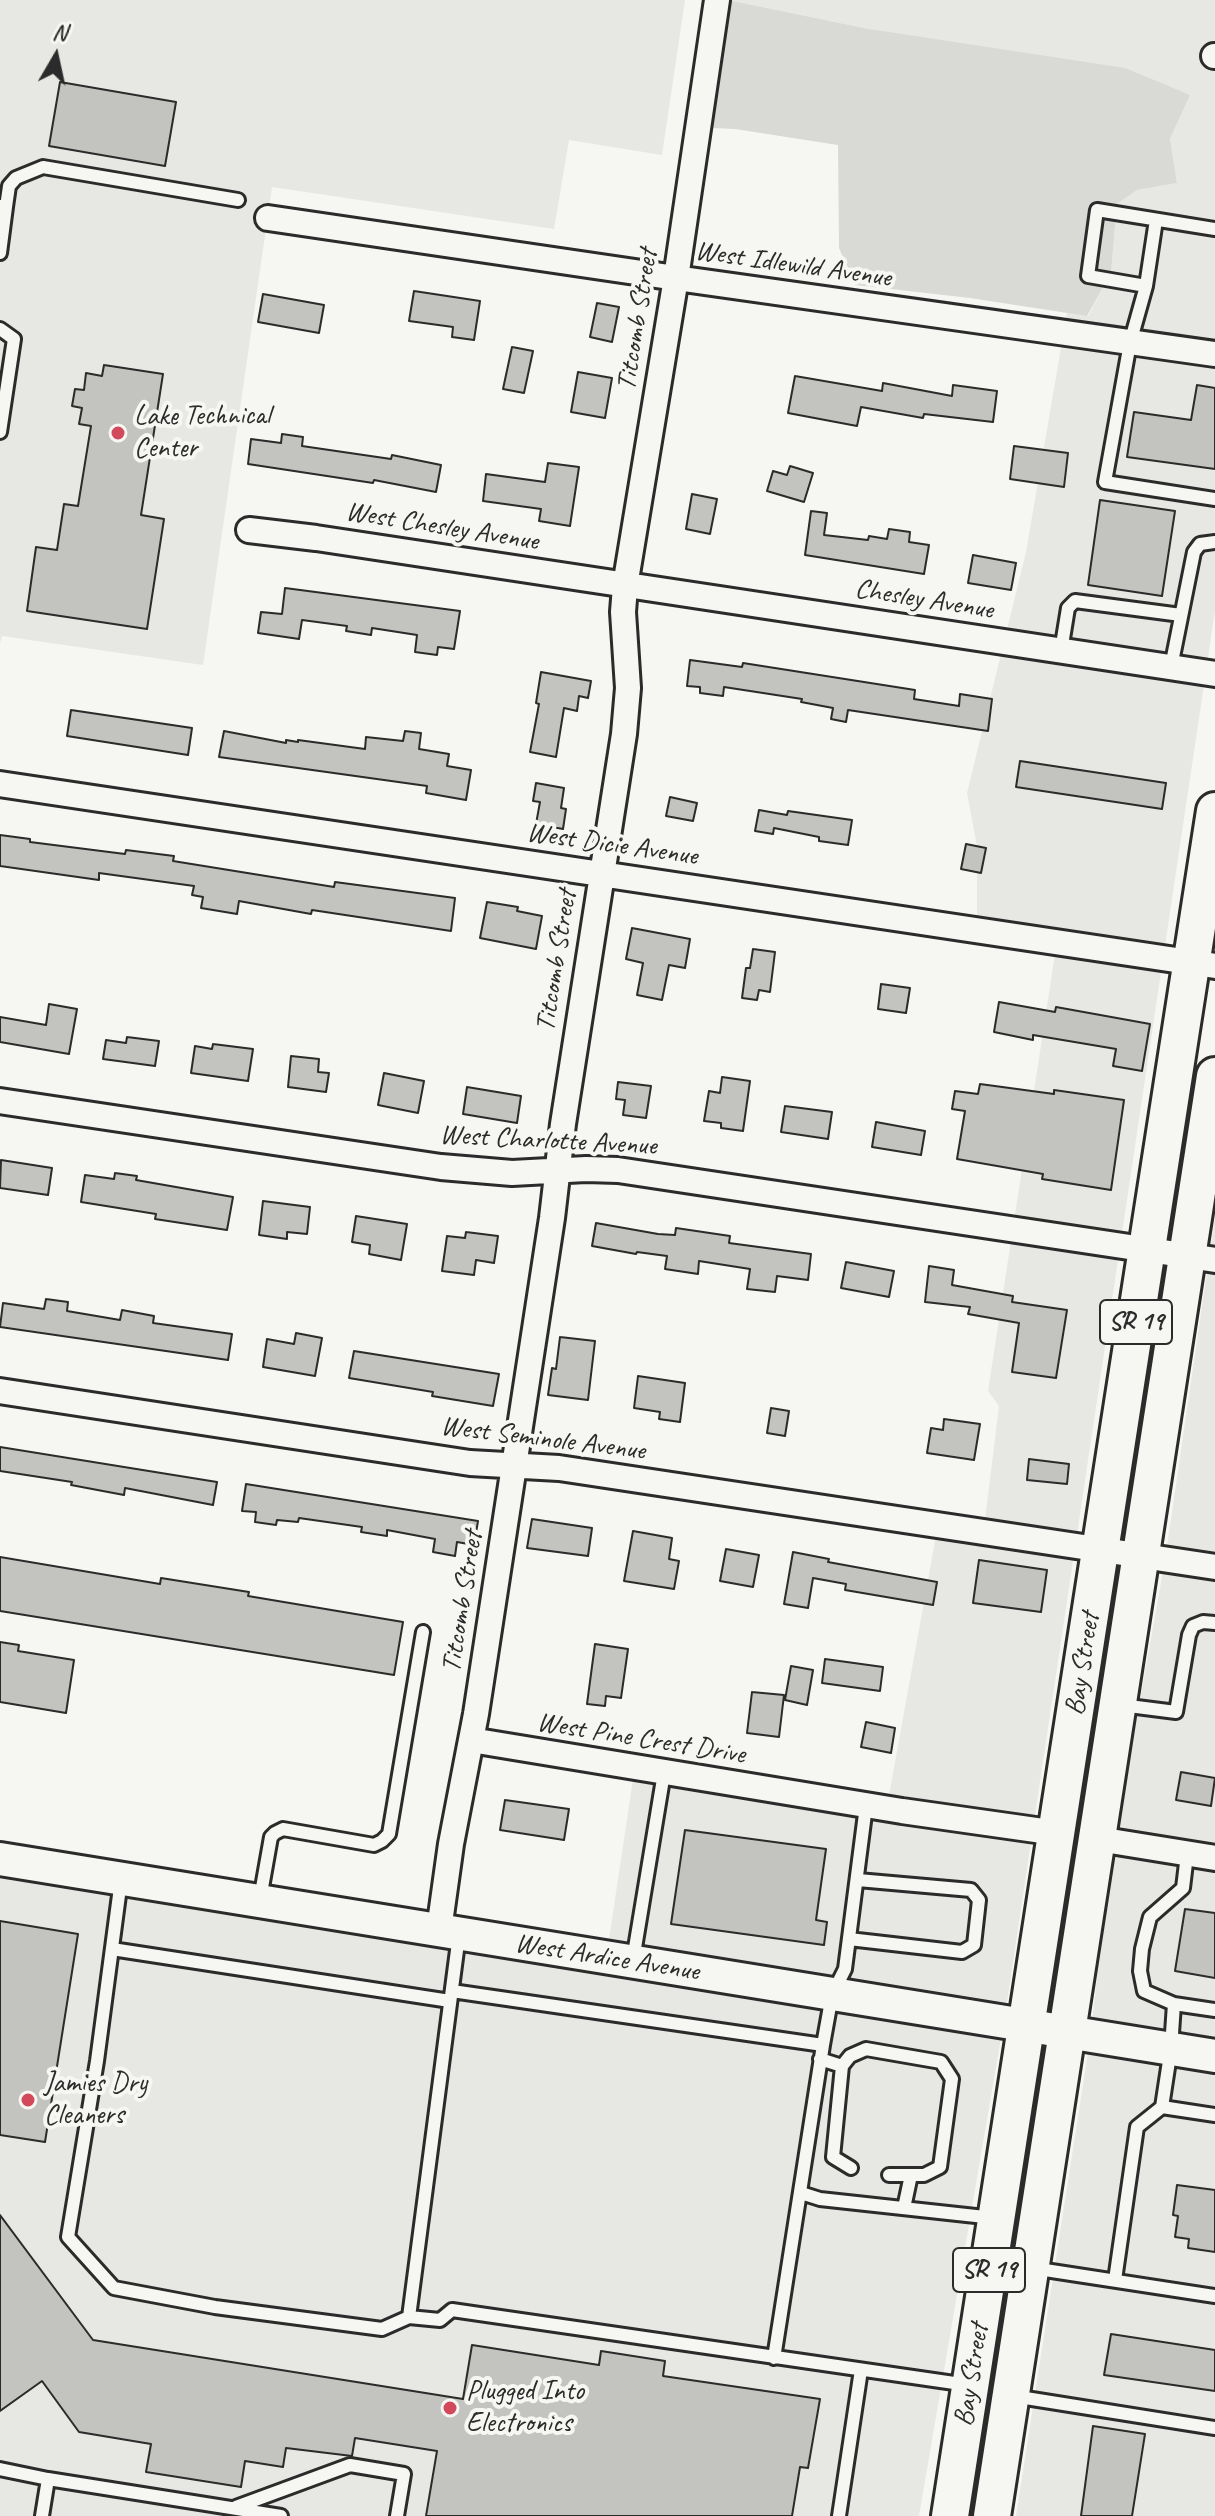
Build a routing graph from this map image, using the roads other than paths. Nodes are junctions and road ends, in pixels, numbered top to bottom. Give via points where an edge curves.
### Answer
1 (717, 0) edge
2 (238, 200) dead end
3 (3, 207) edge
4 (268, 218) dead end
5 (1156, 220) junction
6 (1215, 229) edge
7 (0, 253) edge
8 (676, 278) junction
9 (1146, 286) junction
10 (0, 329) edge
11 (1130, 343) junction
12 (1215, 354) edge
13 (0, 432) edge
14 (1215, 499) edge
15 (249, 530) dead end
16 (1215, 542) edge
17 (625, 586) junction
18 (1181, 615) junction
19 (1061, 651) junction
20 (1171, 667) junction
21 (1215, 674) edge
22 (0, 784) edge
23 (1215, 811) edge
24 (601, 875) junction
25 (1203, 964) edge
26 (1215, 1076) edge
27 (0, 1101) edge
28 (557, 1172) junction
29 (1147, 1249) junction
30 (1201, 1258) edge
31 (0, 1391) edge
32 (514, 1465) junction
33 (1090, 1547) junction
34 (1140, 1554) junction
35 (1215, 1567) edge
36 (1215, 1623) edge
37 (423, 1632) dead end
38 (1118, 1704) junction
39 (471, 1740) junction
40 (664, 1773) junction
41 (866, 1806) junction
42 (1057, 1833) junction
43 (1098, 1839) junction
44 (1180, 1852) junction
45 (1215, 1858) edge
46 (0, 1859) edge
47 (121, 1879) junction
48 (858, 1880) junction
49 (259, 1902) junction
50 (449, 1932) junction
51 (849, 1939) junction
52 (112, 1949) junction
53 (632, 1962) junction
54 (832, 1995) junction
55 (451, 1996) junction
56 (1174, 2004) junction
57 (1215, 2010) edge
58 (1027, 2024) junction
59 (1067, 2030) junction
60 (1171, 2048) junction
61 (821, 2052) junction
62 (1215, 2056) edge
63 (842, 2066) junction
64 (1162, 2107) junction
65 (1215, 2115) edge
66 (851, 2168) dead end
67 (889, 2175) dead end
68 (911, 2175) junction
69 (801, 2193) junction
70 (904, 2208) junction
71 (997, 2219) junction
72 (1031, 2267) junction
73 (1115, 2280) junction
74 (1215, 2296) edge
75 (409, 2317) junction
76 (774, 2358) junction
77 (861, 2370) junction
78 (971, 2386) junction
79 (1011, 2394) junction
80 (1215, 2428) edge
81 (0, 2469) edge
82 (48, 2479) junction
83 (232, 2512) edge
84 (42, 2516) edge
85 (281, 2516) edge
86 (397, 2516) edge
87 (839, 2516) edge
88 (950, 2516) edge
89 (992, 2516) edge

1 - 8 street, Titcomb Street
2 - 3 lane via 43,167 16,178
3 - 7 lane
4 - 8 street, West Idlewild Avenue
5 - 6 lane
5 - 9 lane
5 - 9 lane via 1097,210 1088,276
8 - 11 street, West Idlewild Avenue
8 - 17 street, Titcomb Street
9 - 11 lane
10 - 13 lane via 14,339
11 - 12 street, West Idlewild Avenue
11 - 14 lane via 1105,482
15 - 17 street, West Chesley Avenue
16 - 18 lane via 1200,544 1194,552
17 - 19 street, Chesley Avenue
17 - 24 street, Titcomb Street via 628,688
18 - 19 lane via 1075,601 1068,608
18 - 20 lane
19 - 20 street, Chesley Avenue
20 - 21 street, Chesley Avenue
22 - 24 street, West Dicie Avenue
23 - 25 main road, Bay Street / SR 19
24 - 25 street, West Dicie Avenue
24 - 28 street, Titcomb Street
25 - 29 main road, Bay Street / SR 19
26 - 30 main road, Bay Street / SR 19
27 - 28 street, West Charlotte Avenue via 441,1167
28 - 29 street, West Charlotte Avenue via 618,1170
28 - 32 street, Titcomb Street
29 - 30 street, West Charlotte Avenue
29 - 33 main road, Bay Street / SR 19
30 - 34 main road, Bay Street / SR 19
31 - 32 street, West Seminole Avenue via 470,1463
32 - 33 street, West Seminole Avenue
32 - 39 street, Titcomb Street
33 - 34 street, West Seminole Avenue
33 - 42 main road, Bay Street / SR 19
34 - 35 street, West Seminole Avenue
34 - 38 main road, Bay Street / SR 19
36 - 38 lane via 1193,1626 1189,1635 1176,1712
37 - 49 lane via 389,1834 374,1845 283,1829 275,1833
38 - 43 main road, Bay Street / SR 19
39 - 40 street, West Pine Crest Drive
39 - 50 street, Titcomb Street via 451,1844
40 - 41 street, West Pine Crest Drive
40 - 53 lane
41 - 42 street, West Pine Crest Drive
41 - 48 lane
42 - 58 main road, Bay Street / SR 19
43 - 44 street
43 - 59 main road, Bay Street / SR 19
44 - 45 street
44 - 56 lane via 1186,1863 1183,1888 1150,1917 1140,1971 1144,1991
46 - 47 street, West Ardice Avenue
47 - 49 street, West Ardice Avenue
47 - 52 lane
48 - 51 lane
48 - 51 lane via 971,1890 979,1900 974,1945 962,1952
49 - 50 street, West Ardice Avenue
50 - 53 street, West Ardice Avenue
50 - 55 lane
51 - 54 lane via 845,1969
52 - 55 lane
52 - 75 lane via 68,2237 114,2288 382,2329
53 - 54 street, West Ardice Avenue
54 - 58 street, West Ardice Avenue
54 - 61 lane
55 - 61 lane
55 - 75 lane
56 - 57 lane
56 - 60 lane
58 - 59 street, West Ardice Avenue
58 - 71 main road, Bay Street / SR 19
59 - 60 street, West Ardice Avenue
59 - 72 main road, Bay Street / SR 19
60 - 62 street, West Ardice Avenue
60 - 64 lane
61 - 63 lane
61 - 69 lane
63 - 66 lane via 833,2157
63 - 68 lane via 866,2049 941,2062 952,2079 940,2167
64 - 65 lane
64 - 73 lane via 1137,2127
67 - 68 lane
68 - 70 lane
69 - 70 lane
69 - 76 lane
70 - 71 lane
71 - 78 main road, Bay Street / SR 19
72 - 73 lane
72 - 79 main road, Bay Street / SR 19
73 - 74 lane
75 - 76 lane via 440,2320 452,2310
76 - 77 lane
77 - 78 lane
77 - 87 lane
78 - 79 street
78 - 88 main road, Bay Street / SR 19
79 - 80 lane
79 - 89 main road, Bay Street / SR 19
81 - 82 lane
82 - 83 lane
82 - 84 lane
83 - 85 lane
83 - 86 lane via 350,2465 404,2474

